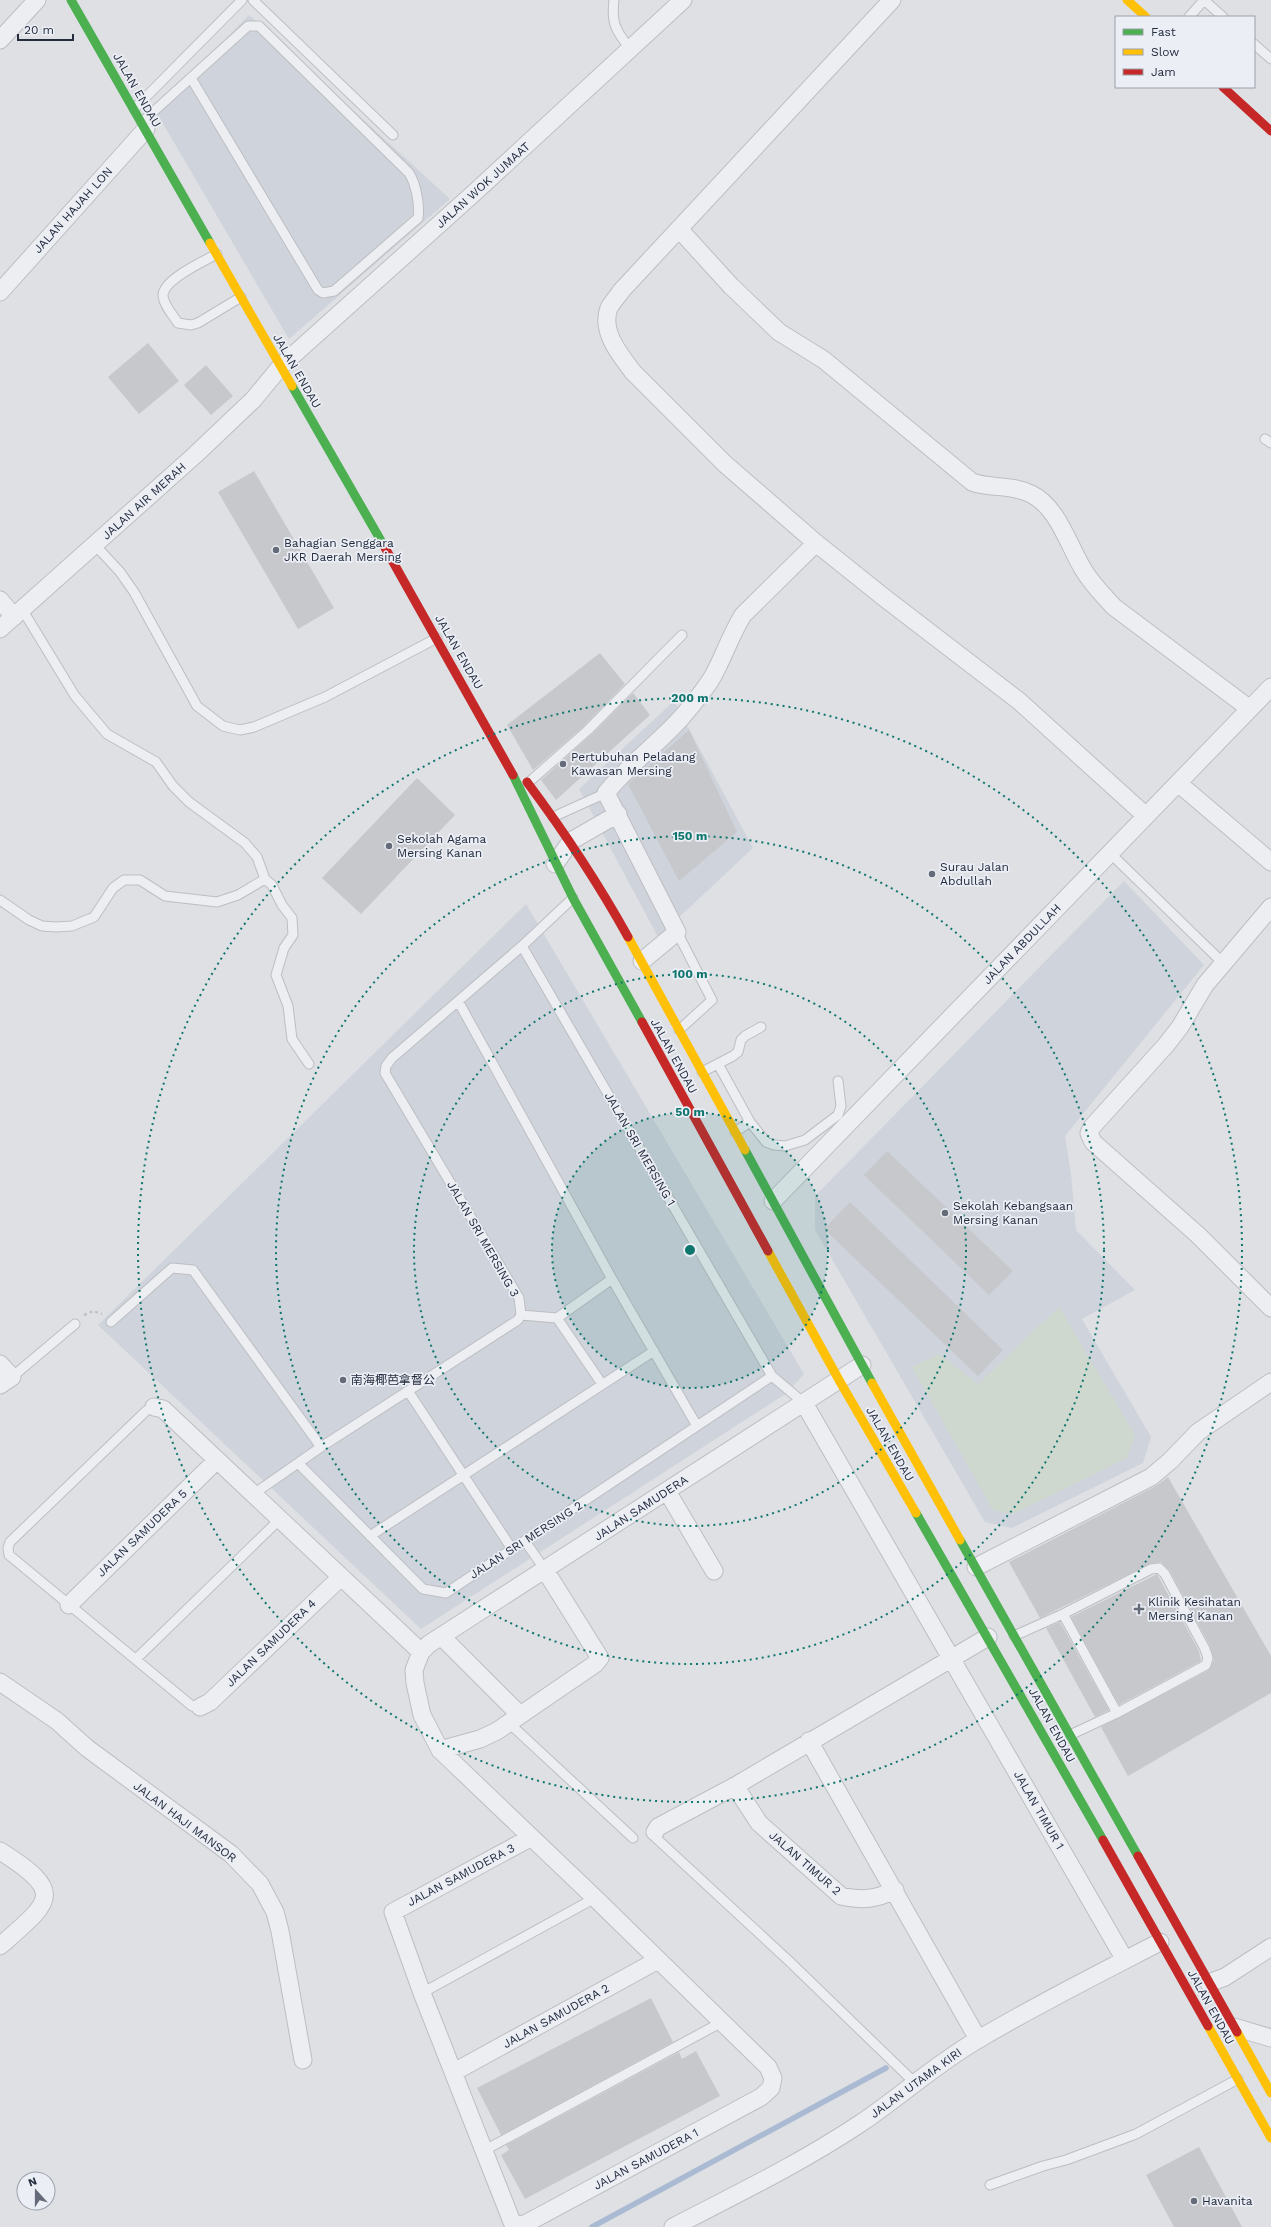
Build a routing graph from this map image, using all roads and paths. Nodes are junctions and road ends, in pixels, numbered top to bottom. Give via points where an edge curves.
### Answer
1 (37, 0) edge
2 (71, 0) edge
3 (242, 0) edge
4 (253, 0) edge
5 (614, 0) edge
6 (683, 0) edge
7 (892, 0) edge
8 (1127, 0) edge
9 (1204, 0) edge
10 (1145, 16) edge
11 (1190, 16) edge
12 (1222, 16) edge
13 (0, 40) edge
14 (1255, 45) edge
15 (631, 50) junction
16 (1271, 59) edge
17 (191, 78) junction
18 (1224, 88) edge
19 (134, 109) junction
20 (144, 126) junction
21 (1271, 131) edge
22 (393, 135) dead end
23 (678, 229) junction
24 (218, 253) junction
25 (0, 292) edge
26 (240, 297) junction
27 (281, 366) junction
28 (816, 543) junction
29 (96, 546) junction
30 (0, 600) edge
31 (18, 613) junction
32 (0, 629) edge
33 (682, 635) dead end
34 (438, 638) junction
35 (1271, 687) edge
36 (1250, 709) junction
37 (503, 754) junction
38 (528, 783) junction
39 (1178, 783) junction
40 (606, 794) junction
41 (618, 814) junction
42 (1146, 816) junction
43 (553, 817) junction
44 (571, 841) junction
45 (1110, 853) junction
46 (1271, 862) edge
47 (555, 864) junction
48 (265, 879) junction
49 (573, 898) junction
50 (0, 900) edge
51 (1271, 907) edge
52 (677, 932) junction
53 (522, 946) junction
54 (642, 961) junction
55 (1222, 963) junction
56 (458, 1001) junction
57 (761, 1026) dead end
58 (679, 1030) junction
59 (309, 1064) dead end
60 (718, 1064) junction
61 (702, 1072) junction
62 (838, 1081) dead end
63 (750, 1122) junction
64 (735, 1132) junction
65 (773, 1201) junction
66 (612, 1279) junction
67 (1271, 1308) edge
68 (521, 1315) junction
69 (557, 1318) junction
70 (110, 1322) joint
71 (76, 1324) joint
72 (654, 1351) junction
73 (0, 1364) edge
74 (862, 1365) junction
75 (772, 1376) junction
76 (839, 1380) junction
77 (6, 1381) edge
78 (1271, 1382) edge
79 (602, 1384) junction
80 (408, 1391) junction
81 (804, 1403) junction
82 (154, 1407) joint
83 (697, 1426) junction
84 (321, 1447) junction
85 (216, 1461) junction
86 (298, 1463) junction
87 (463, 1474) junction
88 (667, 1491) junction
89 (252, 1495) junction
90 (279, 1520) junction
91 (370, 1536) junction
92 (526, 1541) junction
93 (512, 1550) junction
94 (976, 1567) junction
95 (545, 1570) junction
96 (714, 1571) dead end
97 (340, 1577) junction
98 (68, 1605) junction
99 (1063, 1614) junction
100 (441, 1636) junction
101 (1014, 1636) junction
102 (988, 1637) junction
103 (420, 1652) junction
104 (136, 1659) junction
105 (953, 1660) junction
106 (0, 1682) edge
107 (200, 1707) joint
108 (1117, 1713) junction
109 (514, 1718) junction
110 (1070, 1735) junction
111 (809, 1741) junction
112 (440, 1750) junction
113 (735, 1786) junction
114 (655, 1832) joint
115 (530, 1838) junction
116 (633, 1838) dead end
117 (0, 1851) edge
118 (895, 1890) junction
119 (595, 1898) junction
120 (1160, 1942) junction
121 (0, 1946) edge
122 (1271, 1947) edge
123 (658, 1960) junction
124 (1125, 1960) junction
125 (1209, 1983) junction
126 (422, 1993) junction
127 (722, 2022) junction
128 (1234, 2027) junction
129 (1271, 2038) edge
130 (978, 2039) junction
131 (304, 2060) dead end
132 (454, 2072) junction
133 (1238, 2079) junction
134 (914, 2082) junction
135 (1265, 2091) edge
136 (1271, 2138) edge
137 (485, 2150) junction
138 (990, 2185) dead end
139 (673, 2227) edge

1 - 13 street
2 - 19 main road, JALAN ENDAU
3 - 19 lane
4 - 22 lane
5 - 15 lane via 612,18 617,32
6 - 15 street, JALAN WOK JUMAAT
7 - 23 street
8 - 10 main road
9 - 11 lane
9 - 12 lane
14 - 16 lane
15 - 27 street, JALAN WOK JUMAAT
17 - 17 lane via 318,290 323,293 334,291 418,218 419,212 409,173 259,26 248,26
17 - 20 lane
18 - 21 main road
19 - 20 main road, JALAN ENDAU
20 - 24 main road, JALAN ENDAU
20 - 25 street, JALAN HAJAH LON
23 - 28 street via 609,307 606,319 613,342 633,372 724,464
23 - 36 street via 731,286 779,332 824,360 972,482 1004,486 1034,495 1059,523 1083,569 1114,607
24 - 26 main road, JALAN ENDAU
24 - 26 lane via 169,282 163,295 165,302 178,323 191,325
26 - 27 main road, JALAN ENDAU
27 - 29 street, JALAN AIR MERAH via 253,400
27 - 34 main road, JALAN ENDAU
28 - 40 street via 743,615 712,677 695,700 677,722
28 - 42 street via 1019,701
29 - 31 street, JALAN AIR MERAH
29 - 34 lane via 134,592 198,706 224,726 240,730 254,727 325,697
30 - 31 street
31 - 32 street, JALAN AIR MERAH
31 - 48 lane via 75,696 107,734 156,762 189,802 245,842 256,857
33 - 38 lane via 577,740
34 - 37 main road, JALAN ENDAU
35 - 36 street, JALAN ABDULLAH
36 - 39 street, JALAN ABDULLAH
37 - 38 main road, JALAN ENDAU
37 - 47 main road, JALAN ENDAU
38 - 43 main road, JALAN ENDAU
39 - 42 street, JALAN ABDULLAH
39 - 46 street
40 - 41 street
40 - 43 lane
41 - 44 street
41 - 52 street
42 - 45 street, JALAN ABDULLAH
43 - 44 main road, JALAN ENDAU
44 - 47 street
44 - 54 main road, JALAN ENDAU via 600,886
45 - 55 lane
45 - 65 street, JALAN ABDULLAH
47 - 49 main road, JALAN ENDAU
48 - 50 lane via 238,895 217,902 165,896 140,880 124,880 113,888 94,917 72,926 42,926
48 - 59 lane via 272,885 292,918 293,935 284,948 276,975 288,1006 292,1039
49 - 53 lane
49 - 76 main road, JALAN ENDAU
51 - 55 street
52 - 54 street
52 - 58 lane via 712,1000
53 - 56 lane
53 - 75 lane, JALAN SRI MERSING 1
54 - 58 main road, JALAN ENDAU
55 - 67 street via 1205,985 1180,1027 1092,1127 1089,1134 1093,1142 1198,1235
56 - 66 lane
56 - 68 lane, JALAN SRI MERSING 3 via 392,1058 386,1066 385,1073 519,1298
57 - 60 lane via 741,1040 738,1052
58 - 61 main road, JALAN ENDAU
60 - 61 lane
60 - 63 lane
61 - 64 main road, JALAN ENDAU
62 - 63 lane via 842,1106 838,1115 805,1140 785,1146 774,1145 766,1142
63 - 64 lane
64 - 65 main road, JALAN ENDAU
65 - 74 main road, JALAN ENDAU
66 - 69 lane
66 - 72 lane
68 - 69 lane
68 - 80 lane via 518,1320
69 - 79 lane
70 - 71 path via 102,1314 93,1311 84,1315
70 - 84 lane via 172,1268 193,1270
71 - 77 lane
72 - 79 lane
72 - 83 lane
73 - 77 street
74 - 76 street, JALAN SAMUDERA
74 - 94 main road, JALAN ENDAU
75 - 81 lane, JALAN SRI MERSING 1
75 - 83 lane, JALAN SRI MERSING 2
76 - 81 street, JALAN SAMUDERA
76 - 102 main road, JALAN ENDAU
78 - 94 street via 1198,1432 1151,1477
79 - 87 lane
80 - 84 lane
80 - 87 lane
81 - 88 street, JALAN SAMUDERA
81 - 105 street, JALAN TIMUR 1
82 - 85 street via 164,1409
82 - 98 lane via 146,1411 10,1542 9,1556
83 - 92 lane, JALAN SRI MERSING 2
84 - 86 lane
85 - 89 street
85 - 98 street, JALAN SAMUDERA 5
86 - 89 lane
86 - 91 lane, JALAN SRI MERSING 2
87 - 91 lane
87 - 93 lane
88 - 95 street, JALAN SAMUDERA
88 - 96 street
89 - 90 street
90 - 97 street
90 - 104 lane
91 - 93 lane, JALAN SRI MERSING 2 via 423,1589 446,1593
92 - 93 lane, JALAN SRI MERSING 2
92 - 95 lane
94 - 101 main road, JALAN ENDAU
95 - 100 street, JALAN SAMUDERA
95 - 109 street via 600,1658 595,1664
97 - 103 street
97 - 107 street, JALAN SAMUDERA 4 via 210,1702
98 - 104 lane
99 - 101 lane
99 - 108 lane
99 - 108 lane via 1151,1569 1159,1568 1165,1574 1205,1649 1208,1658 1206,1665
100 - 103 street, JALAN SAMUDERA
100 - 109 street
101 - 110 main road, JALAN ENDAU
102 - 105 street
102 - 120 main road, JALAN ENDAU
103 - 112 street via 414,1670 417,1694 422,1715
104 - 107 lane via 192,1706
105 - 111 street
105 - 124 street, JALAN TIMUR 1
106 - 131 street, JALAN HAJI MANSOR via 57,1720 87,1748 222,1847 260,1884 275,1912 280,1931
108 - 110 lane
109 - 112 street via 480,1739
109 - 116 lane
110 - 125 main road, JALAN ENDAU
111 - 113 street
111 - 118 street
112 - 115 street
113 - 114 street via 658,1827
113 - 118 street, JALAN TIMUR 2 via 759,1823 841,1896 871,1899
114 - 134 lane via 656,1838 789,1961
115 - 119 street
115 - 126 street, JALAN SAMUDERA 3 via 393,1912
117 - 121 street via 34,1873 45,1892 44,1903 36,1914
118 - 130 street
119 - 123 street
119 - 126 lane
120 - 124 street, JALAN UTAMA KIRI
120 - 133 main road, JALAN ENDAU
122 - 125 street via 1225,1977
123 - 127 street
123 - 132 street, JALAN SAMUDERA 2
124 - 130 street, JALAN UTAMA KIRI
125 - 128 main road, JALAN ENDAU
126 - 132 street
127 - 137 lane
127 - 137 street, JALAN SAMUDERA 1 via 768,2067 773,2078 771,2088 761,2097 518,2226 512,2222
128 - 129 street
128 - 135 main road, JALAN ENDAU
130 - 134 street, JALAN UTAMA KIRI
132 - 137 street
133 - 135 main road, JALAN ENDAU
133 - 138 lane via 1136,2134 1094,2151
134 - 139 street, JALAN UTAMA KIRI via 890,2103 820,2148 773,2176
135 - 136 main road, JALAN ENDAU

